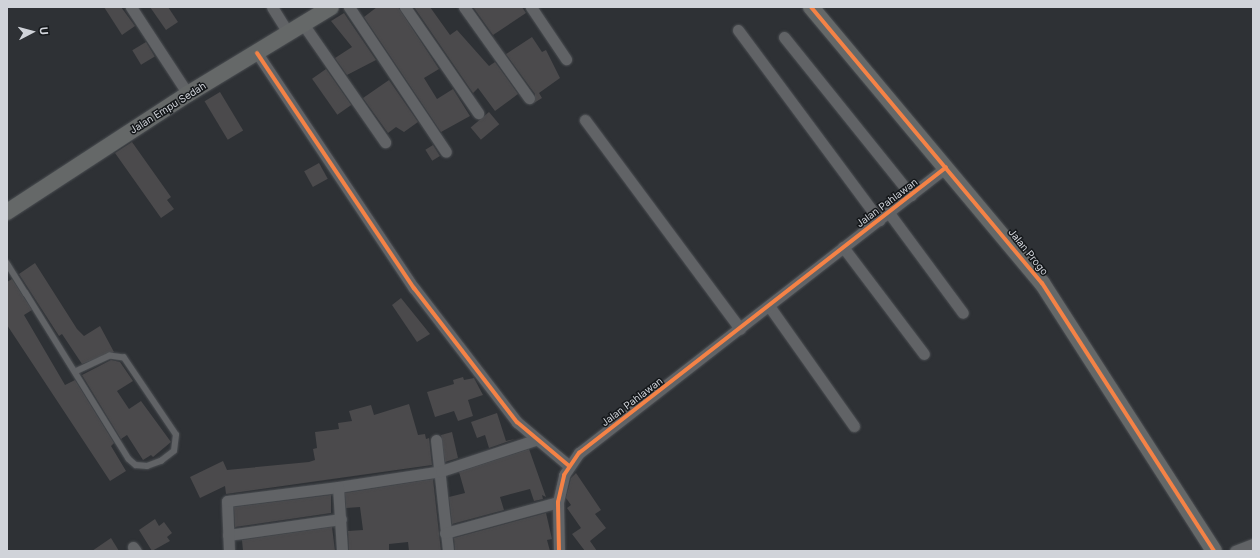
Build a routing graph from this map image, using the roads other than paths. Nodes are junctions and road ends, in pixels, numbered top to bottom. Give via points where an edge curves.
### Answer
1 (131, 7) edge
2 (272, 7) edge
3 (331, 7) edge
4 (349, 7) edge
5 (405, 7) edge
6 (464, 7) edge
7 (532, 7) edge
8 (811, 7) edge
9 (303, 24) junction
10 (738, 30) dead end
11 (289, 34) junction
12 (784, 37) dead end
13 (257, 53) junction
14 (566, 59) dead end
15 (188, 94) junction
16 (529, 98) dead end
17 (478, 114) dead end
18 (585, 120) dead end
19 (385, 142) dead end
20 (446, 152) dead end
21 (946, 167) junction
22 (912, 195) junction
23 (7, 212) edge
24 (889, 213) junction
25 (879, 220) junction
26 (843, 247) junction
27 (7, 263) edge
28 (769, 306) junction
29 (963, 313) dead end
30 (740, 329) junction
31 (924, 354) dead end
32 (75, 372) junction
33 (854, 426) dead end
34 (436, 440) dead end
35 (535, 440) junction
36 (568, 465) junction
37 (441, 472) junction
38 (338, 487) junction
39 (558, 502) junction
40 (341, 519) junction
41 (445, 533) junction
42 (228, 535) junction
43 (1253, 544) edge
44 (228, 551) edge
45 (342, 551) edge
46 (448, 551) edge
47 (559, 551) edge
48 (1214, 551) edge
49 (1235, 551) edge

1 - 15 street
2 - 11 street
3 - 9 street, Jalan Empu Sedah
4 - 20 street
5 - 17 street
6 - 16 street
7 - 14 street
8 - 21 street, Jalan Progo
9 - 11 street, Jalan Empu Sedah
9 - 19 street
10 - 25 street
11 - 13 street, Jalan Empu Sedah
12 - 22 street
13 - 15 street, Jalan Empu Sedah
13 - 35 street via 414,288 517,422
15 - 23 street, Jalan Empu Sedah
18 - 30 street
21 - 22 street, Jalan Pahlawan
21 - 48 street, Jalan Progo via 1042,283
22 - 24 street, Jalan Pahlawan
24 - 25 street, Jalan Pahlawan
24 - 29 street
25 - 26 street, Jalan Pahlawan
26 - 28 street, Jalan Pahlawan
26 - 31 street
27 - 32 lane
28 - 30 street, Jalan Pahlawan
28 - 33 street
30 - 36 street, Jalan Pahlawan via 578,453
32 - 32 lane via 136,465 161,461 174,451 176,435 124,358 110,356
34 - 37 street
35 - 36 street
35 - 37 street
36 - 39 street, Jalan Pahlawan
37 - 38 street
37 - 41 street
38 - 40 street
38 - 42 street via 227,501
39 - 41 street
39 - 47 street, Jalan Pahlawan
40 - 42 street
40 - 45 street
41 - 46 street
42 - 44 street
43 - 49 street

